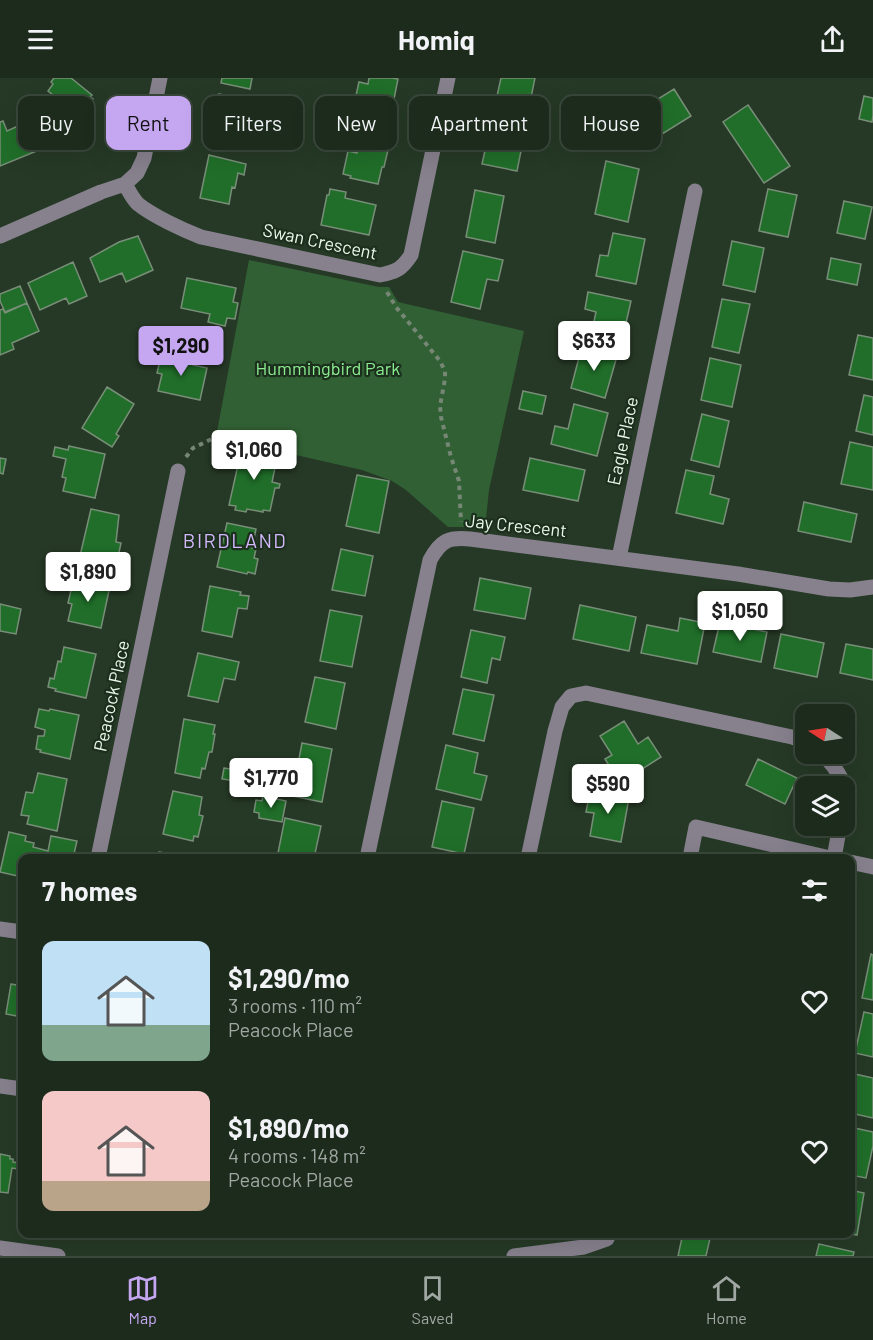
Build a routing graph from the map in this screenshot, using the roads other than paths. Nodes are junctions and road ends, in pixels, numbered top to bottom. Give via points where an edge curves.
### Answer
1 (160, 78) edge
2 (448, 78) edge
3 (125, 184) junction
4 (695, 191) dead end
5 (0, 236) edge
6 (178, 471) road end
7 (619, 558) junction
8 (873, 587) edge
9 (795, 738) edge
10 (837, 836) edge
11 (99, 854) edge
12 (368, 854) edge
13 (529, 854) edge
14 (691, 854) edge
15 (814, 854) edge
16 (833, 854) edge
17 (855, 863) edge
18 (873, 867) edge
19 (0, 929) edge
20 (18, 931) edge
21 (0, 1086) edge
22 (18, 1088) edge
23 (608, 1238) edge
24 (0, 1248) edge
25 (58, 1256) edge
26 (514, 1256) edge

1 - 3 street via 144,158 137,173
2 - 3 street, Swan Crescent via 411,255 393,272 380,275 201,237 138,203
3 - 5 street
4 - 7 street, Eagle Place
6 - 11 street, Peacock Place
7 - 8 street, Jay Crescent via 829,589
7 - 12 street, Jay Crescent via 459,538 440,544 430,560
9 - 13 street via 586,693 571,696 562,707 555,731
10 - 16 street
14 - 15 street via 696,827
17 - 18 street
19 - 20 street
21 - 22 street
23 - 26 street via 584,1247
24 - 25 street

